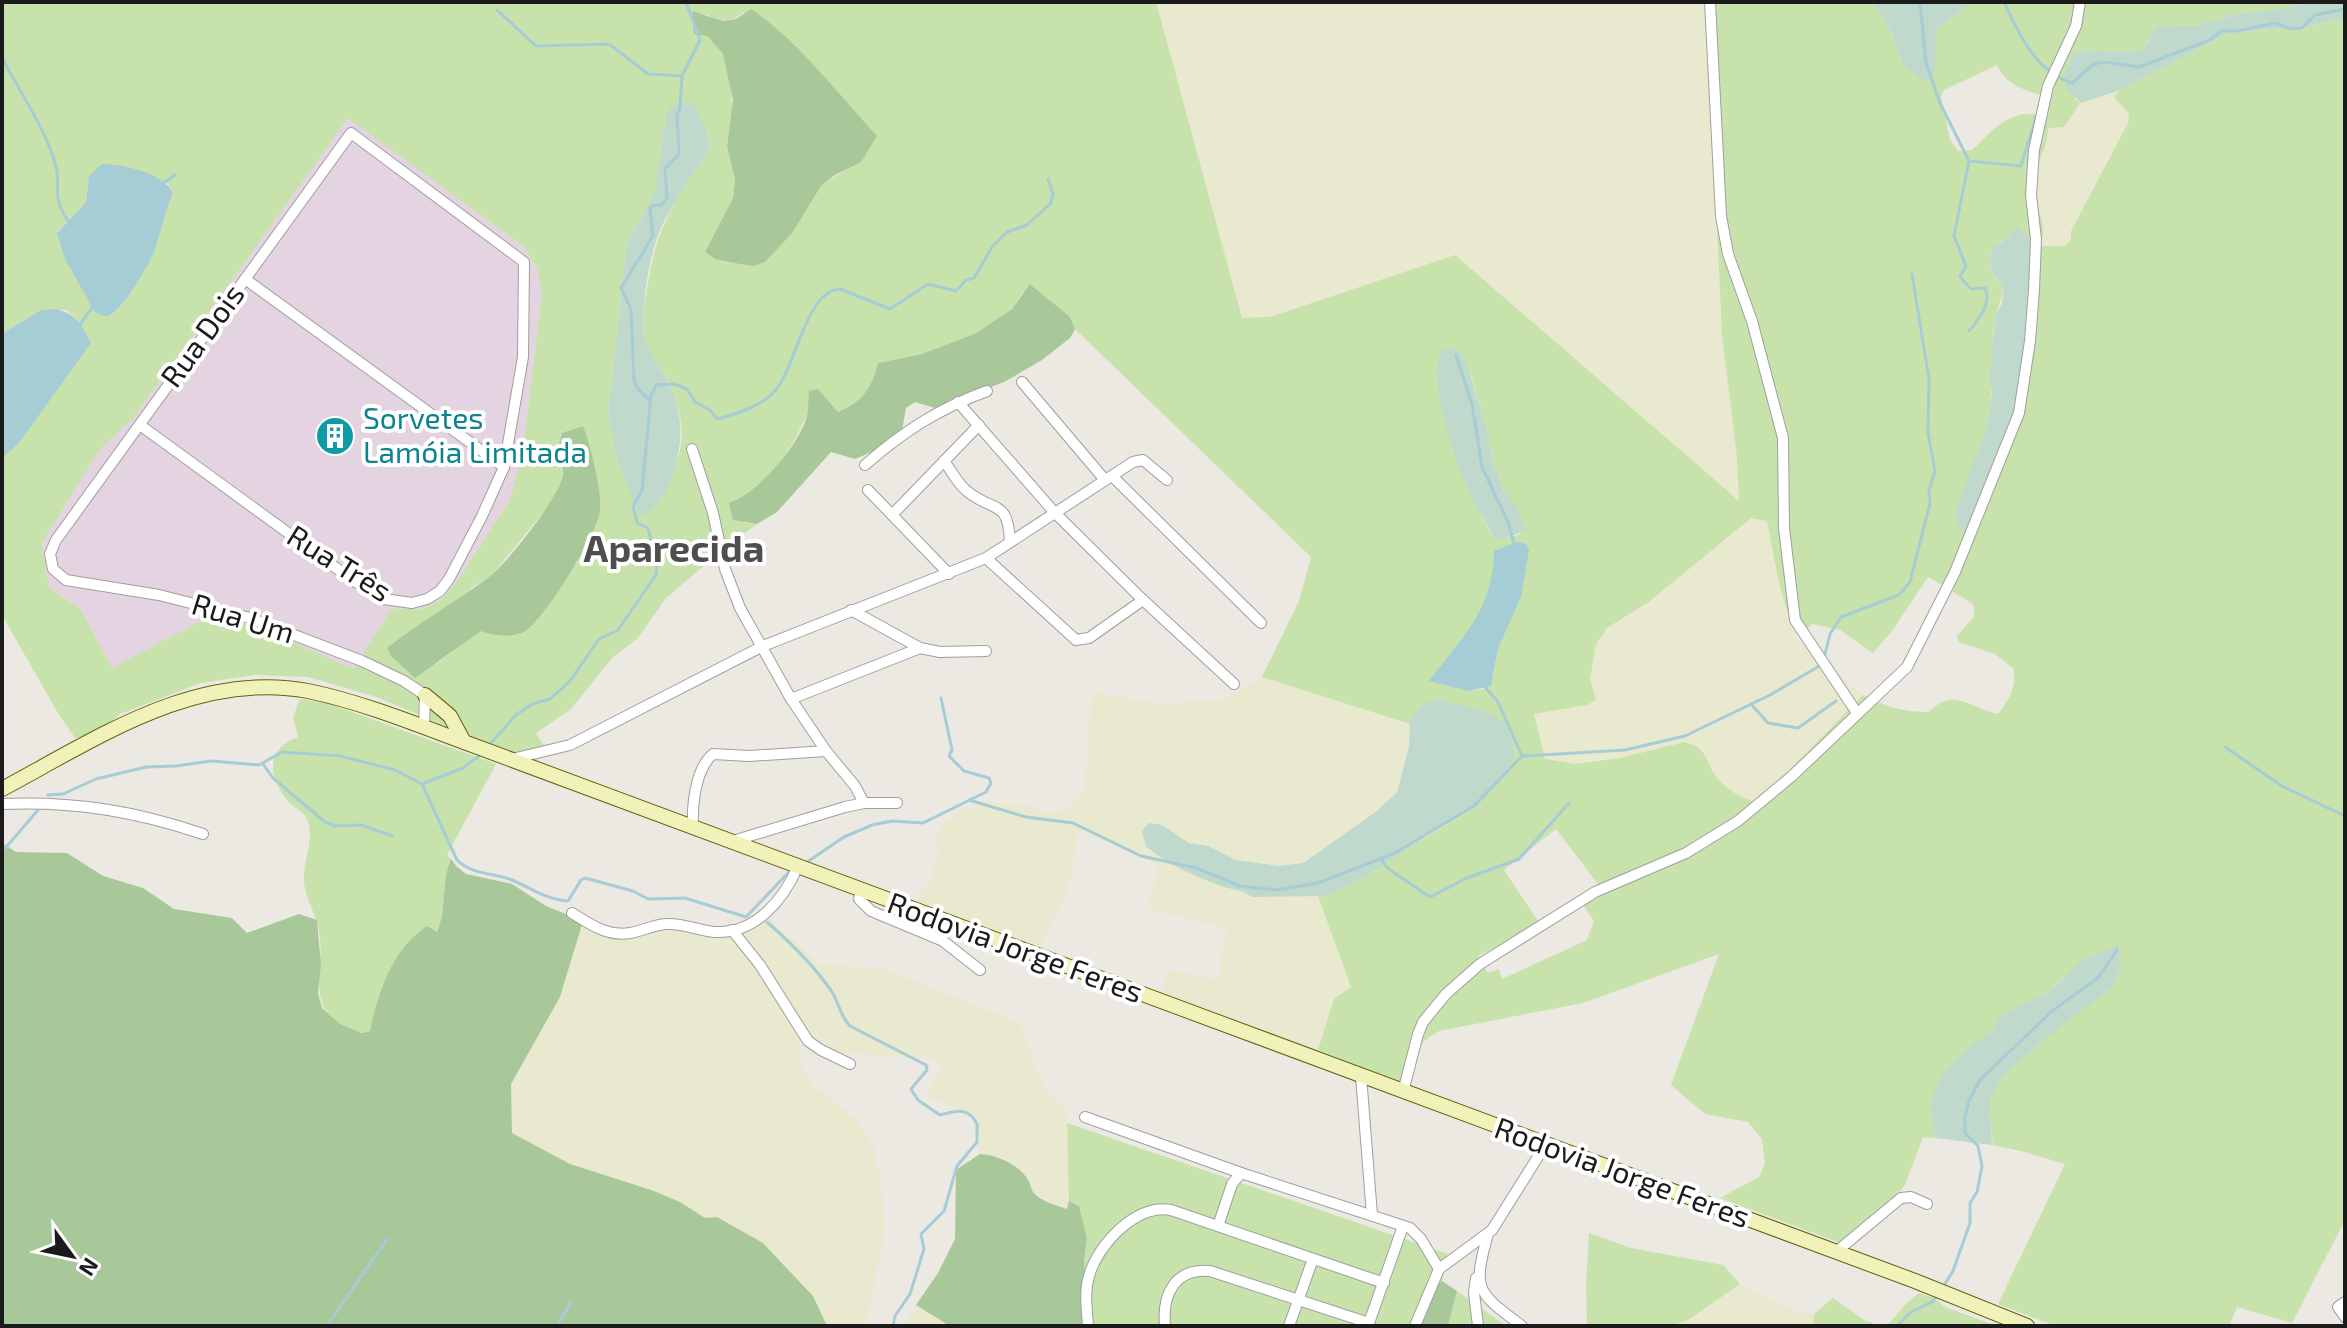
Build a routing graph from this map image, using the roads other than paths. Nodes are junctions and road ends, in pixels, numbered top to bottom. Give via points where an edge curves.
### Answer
1 (1710, 2) edge
2 (2080, 2) edge
3 (351, 133) joint
4 (245, 279) junction
5 (1022, 382) dead end
6 (987, 391) dead end
7 (958, 402) junction
8 (140, 425) junction
9 (979, 425) junction
10 (692, 449) dead end
11 (944, 461) junction
12 (865, 465) dead end
13 (504, 467) junction
14 (1108, 478) junction
15 (1167, 480) dead end
16 (868, 490) dead end
17 (1055, 513) junction
18 (892, 515) junction
19 (56, 540) joint
20 (1010, 542) junction
21 (986, 558) junction
22 (949, 574) junction
23 (1143, 600) junction
24 (851, 610) junction
25 (1261, 623) dead end
26 (763, 646) junction
27 (920, 648) junction
28 (986, 651) dead end
29 (1234, 684) dead end
30 (425, 695) junction
31 (791, 699) junction
32 (1857, 713) junction
33 (424, 727) junction
34 (464, 742) junction
35 (826, 751) junction
36 (510, 759) junction
37 (2, 789) edge
38 (864, 803) junction
39 (897, 803) dead end
40 (2, 804) edge
41 (693, 828) junction
42 (203, 834) dead end
43 (732, 842) junction
44 (798, 866) junction
45 (861, 890) junction
46 (572, 913) dead end
47 (732, 930) junction
48 (980, 970) dead end
49 (850, 1064) dead end
50 (1361, 1076) junction
51 (1403, 1092) junction
52 (1085, 1117) dead end
53 (1546, 1144) junction
54 (1241, 1173) junction
55 (1927, 1204) dead end
56 (1372, 1215) junction
57 (1218, 1226) junction
58 (1403, 1226) junction
59 (1488, 1234) junction
60 (1836, 1252) junction
61 (1313, 1259) junction
62 (1439, 1269) junction
63 (1480, 1269) junction
64 (1384, 1283) junction
65 (1298, 1302) junction
66 (2345, 1302) edge
67 (2345, 1317) edge
68 (1088, 1326) edge
69 (1165, 1326) edge
70 (1289, 1326) edge
71 (1415, 1326) edge
72 (1478, 1326) edge
73 (1521, 1326) edge
74 (2027, 1326) edge

1 - 32 street via 1721,216 1783,438 1792,604 1800,631
2 - 32 street via 2076,26 2048,86 2034,150 2034,290 2019,413 1955,572 1907,667
3 - 4 street, Rua Dois
3 - 13 street, Rua Três via 524,262 523,357
4 - 8 street, Rua Dois
4 - 13 street
5 - 14 street
6 - 7 street
7 - 9 street
7 - 12 street via 902,433
8 - 13 street, Rua Três via 354,581 400,603 440,591
8 - 19 street, Rua Dois
9 - 11 street
9 - 17 street
10 - 26 street via 732,588
11 - 18 street
11 - 20 street via 967,492 1000,509 1009,520
14 - 15 street via 1138,460
14 - 17 street
14 - 25 street
16 - 18 street
17 - 20 street
17 - 23 street
18 - 22 street
19 - 30 street, Rua Um via 49,561 66,580 159,595 250,618 362,661
20 - 21 street
21 - 22 street
21 - 23 street via 1076,640 1089,638
22 - 24 street
23 - 29 street
24 - 26 street
24 - 27 street
26 - 31 street
26 - 36 street via 583,739
27 - 28 street
27 - 31 street
30 - 33 street
30 - 34 main road via 450,716
31 - 35 street
32 - 51 street via 1724,831 1595,892 1480,964 1423,1022
33 - 34 main road, Rodovia Jorge Feres
33 - 37 main road, Rodovia Jorge Feres via 306,691 253,687 216,692 149,713
34 - 36 main road, Rodovia Jorge Feres
35 - 38 street
35 - 41 street via 713,754 701,774
36 - 41 main road, Rodovia Jorge Feres
38 - 39 street
38 - 43 street
40 - 42 street via 106,808
41 - 43 main road, Rodovia Jorge Feres
43 - 44 main road, Rodovia Jorge Feres
44 - 45 main road, Rodovia Jorge Feres
44 - 47 street via 787,891 771,908
45 - 48 street via 859,899 871,911 943,941
45 - 50 main road, Rodovia Jorge Feres
46 - 47 street via 615,933 665,924
47 - 49 street via 808,1041
50 - 51 main road, Rodovia Jorge Feres
50 - 56 street
51 - 53 main road, Rodovia Jorge Feres
52 - 54 street
53 - 59 street
53 - 60 main road, Rodovia Jorge Feres
54 - 56 street
54 - 57 street
55 - 60 street via 1901,1198
56 - 58 street
57 - 61 street
57 - 68 street via 1161,1208 1137,1216 1096,1260 1086,1295
58 - 62 street via 1418,1234
58 - 64 street
59 - 62 street
59 - 63 street
60 - 74 main road, Rodovia Jorge Feres
61 - 64 street
61 - 65 street
62 - 71 street
63 - 72 street via 1474,1293
63 - 73 street via 1485,1297
64 - 65 street via 1369,1323
65 - 69 street via 1196,1270 1166,1297
65 - 70 street
66 - 67 street via 2338,1307

